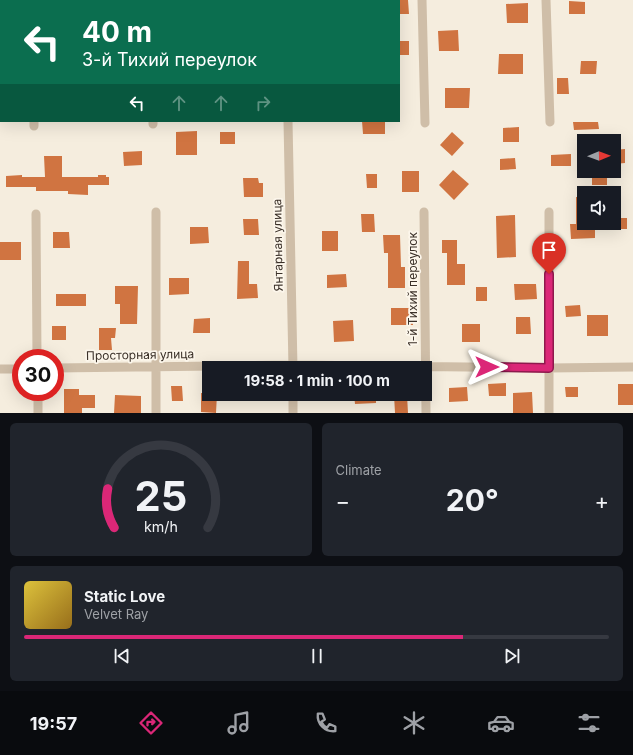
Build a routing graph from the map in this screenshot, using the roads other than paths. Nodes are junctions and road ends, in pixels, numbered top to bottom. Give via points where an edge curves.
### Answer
1 (422, 0) edge
2 (546, 0) edge
3 (288, 122) edge
4 (550, 122) dead end
5 (425, 123) dead end
6 (156, 212) dead end
7 (424, 212) dead end
8 (549, 212) dead end
9 (36, 214) dead end
10 (37, 349) edge
11 (293, 361) edge
12 (425, 361) edge
13 (156, 367) junction
14 (202, 367) edge
15 (432, 367) edge
16 (633, 367) edge
17 (64, 368) edge
18 (549, 368) junction
19 (0, 369) edge
20 (12, 369) edge
21 (38, 401) edge
22 (293, 401) edge
23 (426, 401) edge
24 (38, 413) edge
25 (156, 413) edge
26 (293, 413) edge
27 (426, 413) edge
28 (549, 413) edge

1 - 5 street
2 - 4 street
3 - 11 street, Янтарная улица
6 - 13 street
7 - 12 street, 1-й Тихий переулок
8 - 18 street
9 - 10 street
13 - 14 street, Просторная улица
13 - 17 street, Просторная улица
13 - 25 street
15 - 18 street, Просторная улица
16 - 18 street, Просторная улица
18 - 28 street
19 - 20 street
21 - 24 street
22 - 26 street
23 - 27 street, 1-й Тихий переулок

